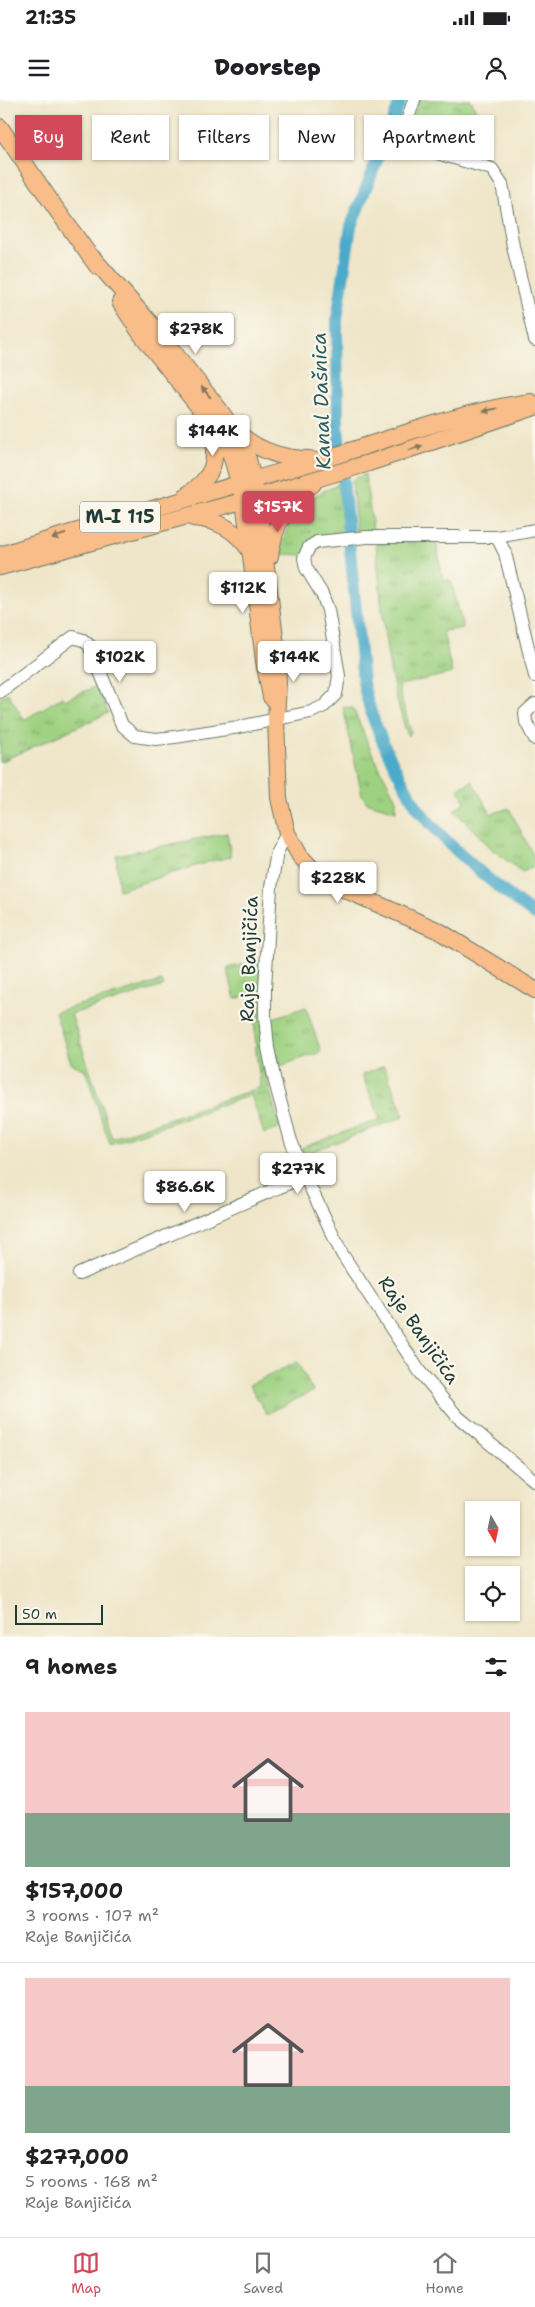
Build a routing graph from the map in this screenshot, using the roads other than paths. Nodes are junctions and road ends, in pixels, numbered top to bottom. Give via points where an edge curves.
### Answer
1 (414, 100) edge
2 (0, 127) edge
3 (92, 257) junction
4 (535, 340) edge
5 (535, 401) edge
6 (535, 407) edge
7 (208, 419) junction
8 (232, 428) junction
9 (330, 466) junction
10 (246, 482) junction
11 (250, 499) junction
12 (181, 500) junction
13 (183, 518) junction
14 (535, 530) edge
15 (497, 537) junction
16 (252, 554) junction
17 (0, 555) edge
18 (0, 567) edge
19 (267, 573) junction
20 (535, 676) edge
21 (0, 692) edge
22 (535, 704) edge
23 (276, 720) junction
24 (535, 740) edge
25 (287, 833) junction
26 (535, 990) edge
27 (304, 1174) junction
28 (79, 1274) dead end
29 (535, 1481) edge

1 - 4 street via 403,134 406,144 492,169 502,184
2 - 3 main road
3 - 7 main road via 141,334
8 -> 3 main road via 157,331
5 -> 9 main road, M-I 115 via 510,404 365,446
9 -> 6 main road, M-I 115 via 369,463
7 - 10 main road
7 - 12 main road via 215,447 212,470
8 - 9 main road via 268,453
8 - 10 main road via 248,459
9 - 10 main road, M-I 115
9 - 11 main road, M-I 115
9 - 19 main road via 287,507 276,526
10 - 11 main road
10 - 12 main road, M-I 115
11 - 13 main road, M-I 115
11 - 16 main road
11 - 19 main road
12 -> 17 main road, M-I 115
13 - 16 main road via 224,525 242,539
13 - 18 main road, M-I 115
14 - 15 street
15 - 20 street via 505,553
15 - 23 street via 367,537 317,542 309,546 304,558 306,568 328,610 339,676 336,694 324,706
16 - 23 main road via 264,661
19 - 23 main road via 278,683
21 - 23 street via 73,637 84,640 89,646 122,725 135,736 175,737
22 - 24 street via 525,713
23 - 25 main road via 279,798
25 - 26 main road via 300,856 320,877 438,931
25 - 27 street, Raje Banjičića via 277,852 271,887 265,1016 275,1082
27 - 28 street
27 - 29 street, Raje Banjičića via 342,1254 420,1372 457,1416

